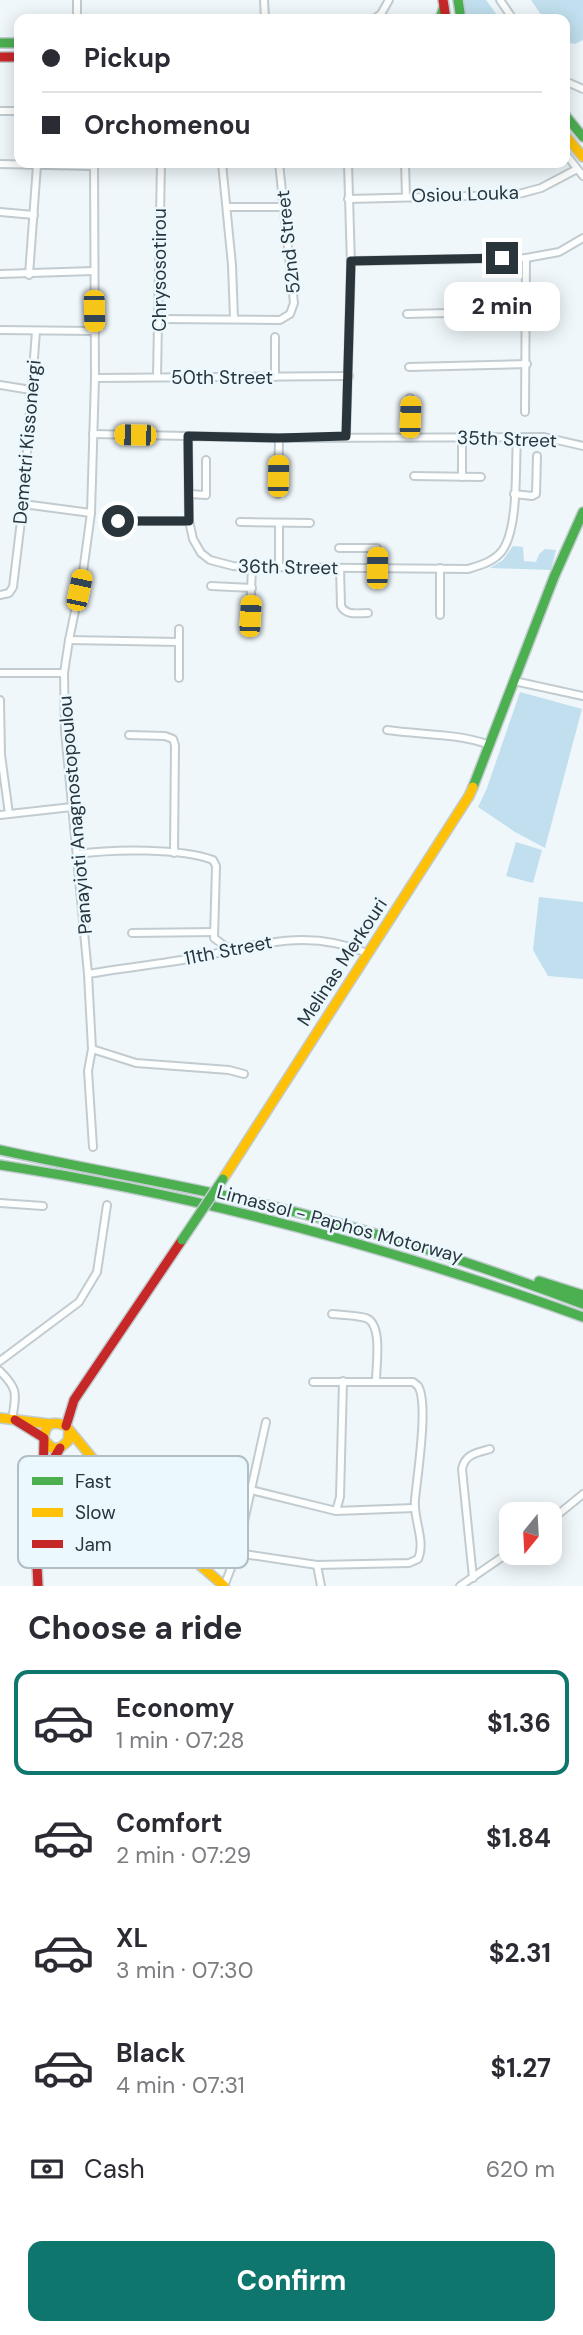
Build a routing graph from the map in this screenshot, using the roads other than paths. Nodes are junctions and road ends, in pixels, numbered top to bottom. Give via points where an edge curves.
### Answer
1 (570, 122) edge
2 (583, 137) edge
3 (570, 141) edge
4 (583, 156) edge
5 (570, 160) edge
6 (37, 168) edge
7 (93, 168) edge
8 (161, 168) edge
9 (223, 168) edge
10 (280, 168) edge
11 (348, 168) edge
12 (405, 168) edge
13 (577, 169) junction
14 (583, 176) edge
15 (406, 196) junction
16 (348, 199) junction
17 (227, 207) junction
18 (284, 207) junction
19 (0, 212) edge
20 (34, 215) junction
21 (583, 239) edge
22 (526, 258) junction
23 (351, 261) junction
24 (94, 271) junction
25 (0, 274) edge
26 (29, 275) junction
27 (525, 311) junction
28 (407, 314) dead end
29 (159, 318) junction
30 (234, 318) junction
31 (0, 330) edge
32 (36, 331) junction
33 (94, 331) junction
34 (275, 337) dead end
35 (527, 364) junction
36 (409, 367) dead end
37 (349, 376) junction
38 (157, 377) junction
39 (275, 377) junction
40 (94, 378) junction
41 (0, 386) edge
42 (31, 390) junction
43 (410, 398) dead end
44 (525, 412) dead end
45 (93, 434) junction
46 (188, 436) junction
47 (346, 436) junction
48 (409, 436) junction
49 (463, 437) junction
50 (279, 438) junction
51 (517, 438) junction
52 (583, 446) edge
53 (537, 456) dead end
54 (206, 460) dead end
55 (414, 476) dead end
56 (462, 477) junction
57 (481, 477) dead end
58 (189, 494) junction
59 (514, 494) junction
60 (278, 495) dead end
61 (23, 504) junction
62 (583, 512) edge
63 (91, 513) junction
64 (118, 521) dead end
65 (189, 521) junction
66 (240, 522) dead end
67 (279, 523) junction
68 (310, 523) dead end
69 (339, 548) dead end
70 (279, 567) junction
71 (252, 568) junction
72 (340, 568) junction
73 (377, 568) junction
74 (440, 568) junction
75 (211, 586) dead end
76 (252, 588) junction
77 (0, 594) edge
78 (368, 613) dead end
79 (440, 615) dead end
80 (250, 616) dead end
81 (179, 629) dead end
82 (69, 640) junction
83 (178, 642) junction
84 (0, 673) edge
85 (64, 673) junction
86 (179, 678) dead end
87 (514, 681) junction
88 (583, 696) edge
89 (0, 700) edge
90 (387, 730) dead end
91 (129, 735) dead end
92 (490, 745) junction
93 (0, 755) edge
94 (72, 807) junction
95 (9, 814) junction
96 (0, 816) edge
97 (174, 853) junction
98 (78, 854) junction
99 (214, 932) junction
100 (132, 933) dead end
101 (230, 950) junction
102 (367, 953) junction
103 (88, 974) junction
104 (92, 1049) junction
105 (244, 1074) dead end
106 (93, 1147) dead end
107 (0, 1152) edge
108 (2, 1166) edge
109 (0, 1203) edge
110 (107, 1205) dead end
111 (43, 1206) dead end
112 (485, 1267) junction
113 (487, 1283) junction
114 (583, 1295) edge
115 (583, 1304) edge
116 (332, 1314) dead end
117 (583, 1317) edge
118 (583, 1324) edge
119 (0, 1361) edge
120 (0, 1371) edge
121 (343, 1381) junction
122 (376, 1381) junction
123 (313, 1382) dead end
124 (74, 1400) junction
125 (0, 1418) edge
126 (13, 1420) junction
127 (266, 1422) dead end
128 (51, 1424) junction
129 (67, 1428) junction
130 (44, 1439) junction
131 (62, 1447) junction
132 (490, 1449) dead end
133 (44, 1456) edge
134 (57, 1456) edge
135 (86, 1456) edge
136 (89, 1456) edge
137 (251, 1490) junction
138 (583, 1494) edge
139 (248, 1504) edge
140 (414, 1508) junction
141 (336, 1511) junction
142 (562, 1511) edge
143 (248, 1555) edge
144 (499, 1560) edge
145 (317, 1565) junction
146 (37, 1568) edge
147 (203, 1568) edge
148 (231, 1568) edge
149 (473, 1578) junction
150 (38, 1586) edge
151 (224, 1586) edge
152 (321, 1586) edge
153 (460, 1586) edge

1 - 2 main road
3 - 4 main road
5 - 13 street
6 - 20 street
7 - 24 street, Panayioti Anagnostopoulou
8 - 29 street, Chrysosotirou
9 - 17 street
10 - 18 street, 52nd Street
11 - 16 street
12 - 15 street
13 - 14 street
13 - 15 street, Osiou Louka via 541,188 515,195
15 - 16 street, Osiou Louka
16 - 23 street
17 - 18 street
17 - 30 street
18 - 30 street, 52nd Street via 294,303 290,314 280,320
19 - 20 street
20 - 26 street
21 - 22 street via 559,252
22 - 23 street
22 - 27 street
23 - 37 street
24 - 26 street
24 - 33 street, Panayioti Anagnostopoulou
25 - 26 street
27 - 28 street
27 - 35 street
29 - 30 street, 52nd Street
29 - 38 street, Chrysosotirou
31 - 32 street
32 - 33 street
32 - 42 street, Demetri Kissonergi
33 - 40 street, Panayioti Anagnostopoulou
34 - 39 street
35 - 36 street
35 - 44 street
37 - 39 street, 50th Street
37 - 47 street
38 - 39 street, 50th Street
38 - 40 street, 50th Street
40 - 45 street, Panayioti Anagnostopoulou
41 - 42 street
42 - 61 street, Demetri Kissonergi
43 - 48 street
45 - 46 street, 35th Street
45 - 63 street, Panayioti Anagnostopoulou
46 - 50 street, 35th Street
46 - 58 street, 36th Street
47 - 48 street, 35th Street
47 - 50 street, 35th Street
48 - 49 street, 35th Street
49 - 51 street, 35th Street
49 - 56 street
50 - 60 street
51 - 52 street, 35th Street via 544,437
51 - 59 street, 36th Street
53 - 59 street via 536,494
54 - 58 street via 206,495
55 - 56 street
56 - 57 street
58 - 65 street, 36th Street
59 - 74 street, 36th Street via 510,537 500,553 468,569
61 - 63 street
61 - 77 street, Demetri Kissonergi via 13,587
62 - 87 main road, Melinas Merkouri
63 - 82 street, Panayioti Anagnostopoulou
64 - 65 street
65 - 71 street, 36th Street via 201,553 222,564
66 - 67 street
67 - 68 street
67 - 70 street
69 - 73 street via 377,548
70 - 71 street, 36th Street
70 - 72 street, 36th Street
71 - 76 street
72 - 73 street, 36th Street
72 - 78 street via 343,611
73 - 74 street, 36th Street
74 - 79 street
75 - 76 street
76 - 80 street
81 - 83 street
82 - 83 street
82 - 85 street, Panayioti Anagnostopoulou
83 - 86 street
84 - 85 street
85 - 94 street, Panayioti Anagnostopoulou
87 - 88 street
87 - 92 main road, Melinas Merkouri
89 - 93 street
90 - 92 street via 455,735
91 - 97 street via 173,739
92 - 102 main road, Melinas Merkouri via 469,796
93 - 95 street
94 - 95 street
94 - 98 street, Panayioti Anagnostopoulou
95 - 96 street
97 - 98 street
97 - 99 street via 213,860
98 - 103 street, Panayioti Anagnostopoulou
99 - 100 street
99 - 101 street via 216,941
101 - 102 street, 11th Street via 290,940 346,944
101 - 103 street, 11th Street
102 - 124 main road, Melinas Merkouri, bridge via 272,1105
103 - 104 street, Panayioti Anagnostopoulou
104 - 105 street via 136,1063
104 - 106 street, Panayioti Anagnostopoulou via 88,1071
107 - 112 main road, Limassol - Paphos Motorway via 309,1215
108 - 113 main road, Limassol - Paphos Motorway via 126,1188 302,1229
109 - 111 street
110 - 119 street via 97,1272 79,1302
112 - 114 main road
112 - 115 main road, Limassol - Paphos Motorway
113 - 117 main road, Limassol - Paphos Motorway
113 - 118 main road
116 - 122 street via 374,1323
120 - 126 street via 17,1395
121 - 122 street
121 - 123 street
121 - 141 street
122 - 140 street via 418,1385 423,1403
124 - 128 main road, Melinas Merkouri
124 - 129 main road, Melinas Merkouri
125 - 126 main road
126 - 128 main road
126 - 130 main road
127 - 137 street
128 - 129 main road via 62,1423
128 - 130 main road
129 - 131 main road via 69,1438
129 - 136 main road
130 - 131 main road via 52,1448
130 - 133 main road
131 - 134 main road
131 - 135 main road
132 - 149 street via 468,1455 462,1469
137 - 139 street
137 - 141 street
138 - 142 street
140 - 141 street
140 - 145 street via 422,1550 418,1559
143 - 145 street
144 - 149 street
145 - 152 street
146 - 150 main road
147 - 151 main road
148 - 151 street
149 - 153 street

